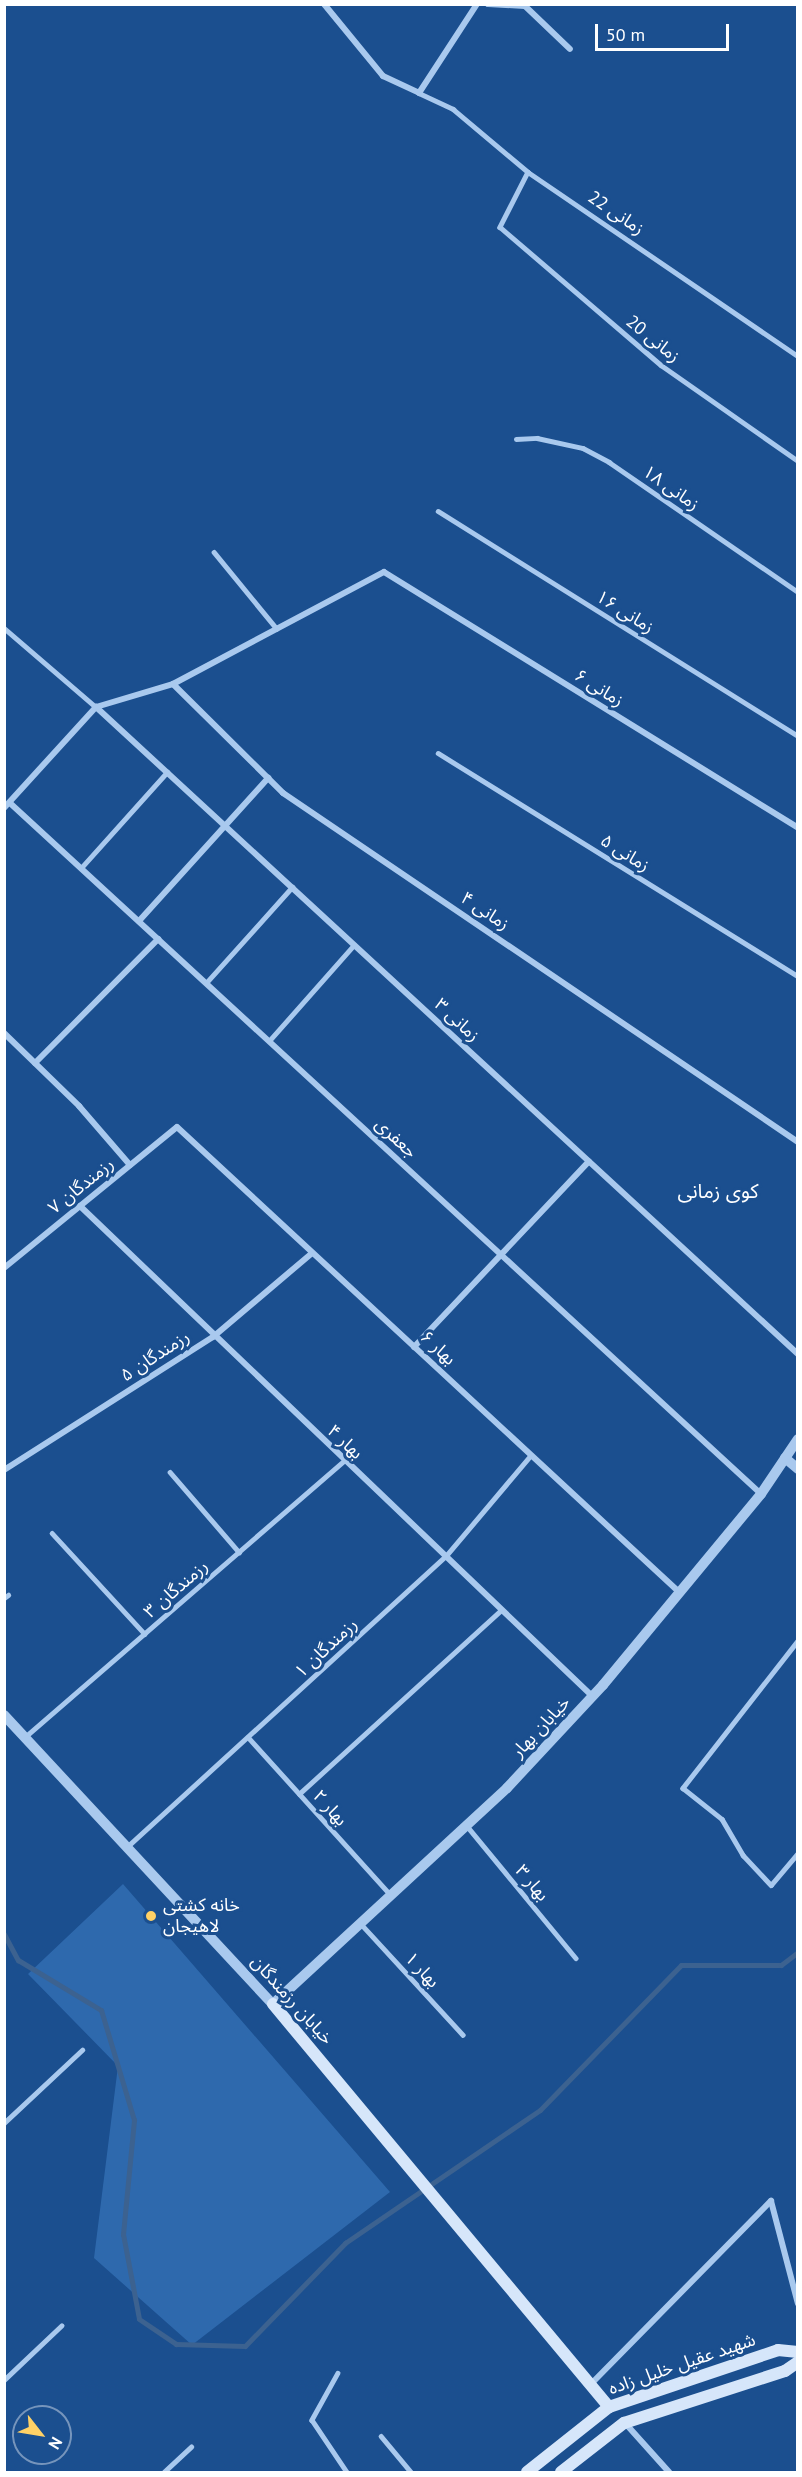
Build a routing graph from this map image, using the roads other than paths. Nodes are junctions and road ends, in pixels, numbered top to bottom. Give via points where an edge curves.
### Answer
1 (324, 4) edge
2 (477, 4) edge
3 (488, 4) edge
4 (570, 49) dead end
5 (419, 93) junction
6 (528, 172) junction
7 (798, 356) edge
8 (516, 440) dead end
9 (798, 462) edge
10 (438, 511) dead end
11 (214, 552) dead end
12 (798, 592) edge
13 (4, 628) edge
14 (277, 629) junction
15 (173, 684) junction
16 (96, 707) junction
17 (798, 736) edge
18 (438, 753) dead end
19 (167, 772) junction
20 (268, 778) junction
21 (4, 797) edge
22 (11, 804) junction
23 (4, 808) edge
24 (225, 826) junction
25 (798, 828) edge
26 (81, 868) junction
27 (292, 887) junction
28 (139, 921) junction
29 (158, 939) junction
30 (354, 945) junction
31 (798, 976) edge
32 (206, 983) junction
33 (4, 1034) edge
34 (269, 1041) junction
35 (35, 1063) junction
36 (177, 1127) joint
37 (798, 1142) edge
38 (589, 1161) junction
39 (130, 1165) junction
40 (80, 1206) junction
41 (312, 1253) junction
42 (502, 1255) junction
43 (4, 1257) edge
44 (11, 1262) junction
45 (4, 1268) edge
46 (213, 1337) junction
47 (414, 1347) junction
48 (798, 1354) edge
49 (798, 1439) edge
50 (531, 1455) junction
51 (784, 1458) junction
52 (344, 1461) junction
53 (798, 1469) edge
54 (4, 1470) edge
55 (170, 1472) dead end
56 (761, 1494) junction
57 (52, 1533) dead end
58 (239, 1552) junction
59 (445, 1557) junction
60 (679, 1592) junction
61 (501, 1610) junction
62 (145, 1634) junction
63 (798, 1641) edge
64 (592, 1696) junction
65 (4, 1714) edge
66 (25, 1737) junction
67 (248, 1737) junction
68 (299, 1794) junction
69 (468, 1826) junction
70 (126, 1848) junction
71 (798, 1853) edge
72 (392, 1897) junction
73 (362, 1924) junction
74 (576, 1958) dead end
75 (273, 2004) junction
76 (463, 2034) dead end
77 (82, 2050) dead end
78 (4, 2123) edge
79 (798, 2304) edge
80 (61, 2326) dead end
81 (798, 2352) edge
82 (798, 2362) edge
83 (338, 2373) dead end
84 (4, 2380) edge
85 (591, 2384) junction
86 (609, 2407) junction
87 (624, 2423) junction
88 (381, 2436) dead end
89 (191, 2447) dead end
90 (164, 2472) edge
91 (347, 2472) edge
92 (411, 2472) edge
93 (528, 2472) edge
94 (561, 2472) edge
95 (669, 2472) edge

1 - 5 street via 382,76
2 - 5 street
3 - 4 street via 525,6
5 - 6 lane, زمانی 22 via 453,109
6 - 7 lane, زمانی 22
6 - 9 lane, زمانی 20 via 500,227 661,365
8 - 12 lane, زمانی ۱۸ via 537,438 583,448 609,462
10 - 17 lane, زمانی ۱۶
11 - 14 lane
13 - 16 lane
14 - 15 street
14 - 25 street, زمانی ۶ via 384,572
15 - 16 street
15 - 20 street, زمانی ۴
16 - 19 street, زمانی ۳
16 - 22 street
18 - 31 lane, زمانی ۵
19 - 24 street, زمانی ۳
19 - 26 lane
20 - 24 street
20 - 37 street, زمانی ۴ via 283,792
21 - 22 lane
22 - 23 street
22 - 26 street, جعفری
24 - 27 street, زمانی ۳
24 - 28 street
26 - 28 street, جعفری
27 - 30 street, زمانی ۳
27 - 32 lane
28 - 29 street, جعفری
29 - 32 street, جعفری
29 - 35 street
30 - 34 lane
30 - 38 street, زمانی ۳
32 - 34 street, جعفری
33 - 35 street
34 - 42 street, جعفری
35 - 39 street
36 - 39 street, رزمندگان ۷
36 - 41 street, بهار ۶
38 - 42 street
38 - 48 street, زمانی ۳
39 - 40 street, رزمندگان ۷
40 - 44 street, رزمندگان ۷
40 - 46 street, بهار ۴
41 - 46 street, رزمندگان ۵
41 - 47 street, بهار ۶
42 - 47 street
42 - 56 street, جعفری
43 - 44 street
44 - 45 street, رزمندگان ۷
46 - 52 street, بهار ۴
46 - 54 street, رزمندگان ۵
47 - 50 street, بهار ۶
49 - 51 street, خیابان بهار
50 - 59 lane, رزمندگان ۱
50 - 60 street, بهار ۶
51 - 53 street
51 - 56 street, خیابان بهار
52 - 58 lane, رزمندگان ۳
52 - 59 street, بهار ۴
55 - 58 lane
56 - 60 street, خیابان بهار
57 - 62 lane
58 - 62 lane, رزمندگان ۳
59 - 61 street, بهار ۴
59 - 67 lane, رزمندگان ۱
60 - 64 street, خیابان بهار
61 - 64 street, بهار ۴
61 - 68 lane
62 - 66 lane, رزمندگان ۳
63 - 71 lane via 683,1788 722,1820 743,1855 771,1885
64 - 69 street, خیابان بهار
65 - 66 street, خیابان رزمندگان
66 - 70 street, خیابان رزمندگان
67 - 68 lane, بهار ۲
67 - 70 lane, رزمندگان ۱
68 - 72 lane, بهار ۲
69 - 72 street, خیابان بهار
69 - 74 lane, بهار ۳
70 - 75 street, خیابان رزمندگان
72 - 73 street, خیابان بهار
73 - 75 street, خیابان بهار
73 - 76 lane, بهار ۱
75 - 85 main road, خیابان رزمندگان
77 - 78 lane
79 - 85 street via 771,2201
80 - 84 lane
81 - 86 main road, شهید عقیل خلیل زاده via 778,2350
82 - 87 main road, شهید عقیل خلیل زاده via 785,2371
83 - 91 lane via 312,2420
85 - 86 main road
86 - 93 main road, شهید عقیل خلیل زاده
87 - 94 main road, شهید عقیل خلیل زاده
87 - 95 street
88 - 92 lane
89 - 90 lane

